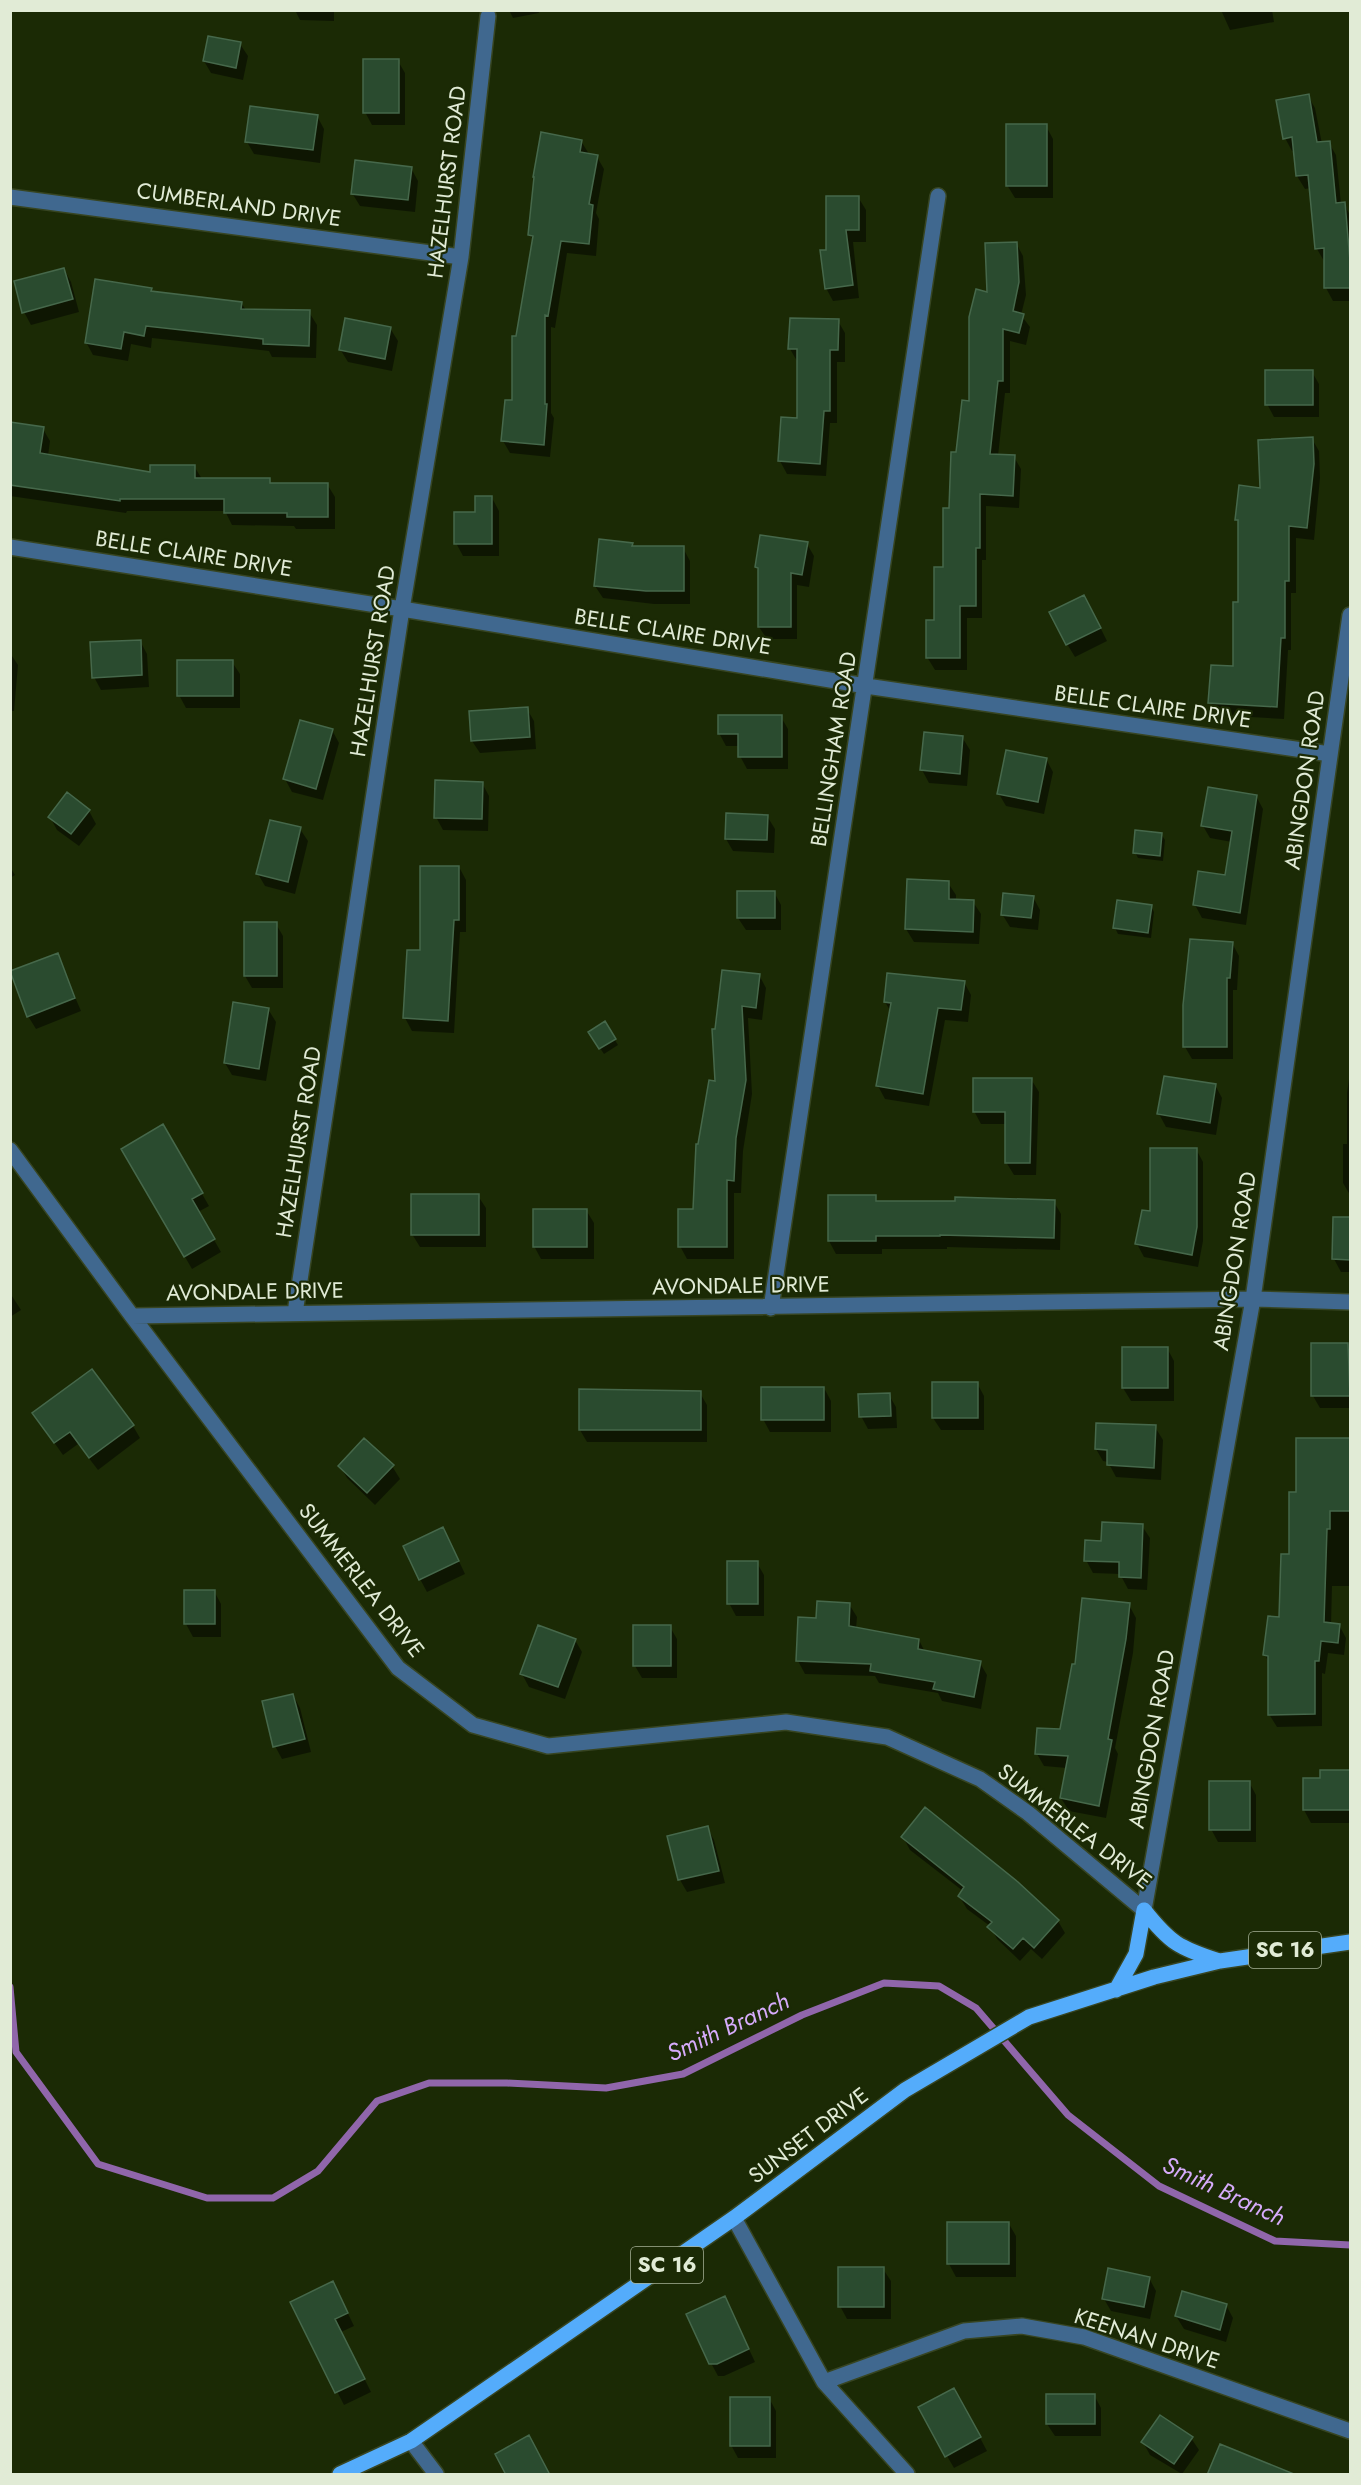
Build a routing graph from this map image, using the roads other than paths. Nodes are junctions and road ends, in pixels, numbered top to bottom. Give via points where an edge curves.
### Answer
1 (488, 16) dead end
2 (10, 196) edge
3 (938, 196) dead end
4 (461, 257) junction
5 (10, 548) edge
6 (402, 609) junction
7 (1350, 615) edge
8 (866, 686) junction
9 (1330, 754) junction
10 (10, 1150) edge
11 (1253, 1299) junction
12 (1350, 1302) edge
13 (771, 1308) junction
14 (295, 1313) junction
15 (132, 1316) junction
16 (1144, 1910) junction
17 (1350, 1942) edge
18 (1220, 1961) junction
19 (1116, 1989) junction
20 (734, 2218) junction
21 (824, 2382) junction
22 (1350, 2431) edge
23 (411, 2441) junction
24 (340, 2475) edge
25 (436, 2475) edge
26 (907, 2475) edge

1 - 4 street, HAZELHURST ROAD
2 - 4 street, CUMBERLAND DRIVE
3 - 8 street, BELLINGHAM ROAD
4 - 6 street, HAZELHURST ROAD
5 - 6 street, BELLE CLAIRE DRIVE
6 - 8 street, BELLE CLAIRE DRIVE
6 - 14 street, HAZELHURST ROAD
7 - 9 street, ABINGDON ROAD
8 - 9 street, BELLE CLAIRE DRIVE
8 - 13 street, BELLINGHAM ROAD
9 - 11 street, ABINGDON ROAD
10 - 15 street, SUMMERLEA DRIVE
11 - 12 street, AVONDALE DRIVE
11 - 13 street, AVONDALE DRIVE
11 - 16 street, ABINGDON ROAD
13 - 14 street, AVONDALE DRIVE
14 - 15 street, AVONDALE DRIVE
15 - 16 street, SUMMERLEA DRIVE via 398,1668 473,1725 548,1746 786,1722 887,1737 980,1779 1028,1813
16 - 18 main road via 1162,1933 1184,1949
16 - 19 main road via 1136,1954
17 - 18 main road, SUNSET DRIVE / SC 16
18 - 19 main road, SUNSET DRIVE / SC 16
19 - 20 main road, SUNSET DRIVE / SC 16 via 1029,2017 905,2090
20 - 21 street
20 - 23 main road, SUNSET DRIVE / SC 16
21 - 22 street, KEENAN DRIVE via 964,2331 1022,2326 1083,2337
21 - 26 street
23 - 24 main road, SUNSET DRIVE / SC 16
23 - 25 street

